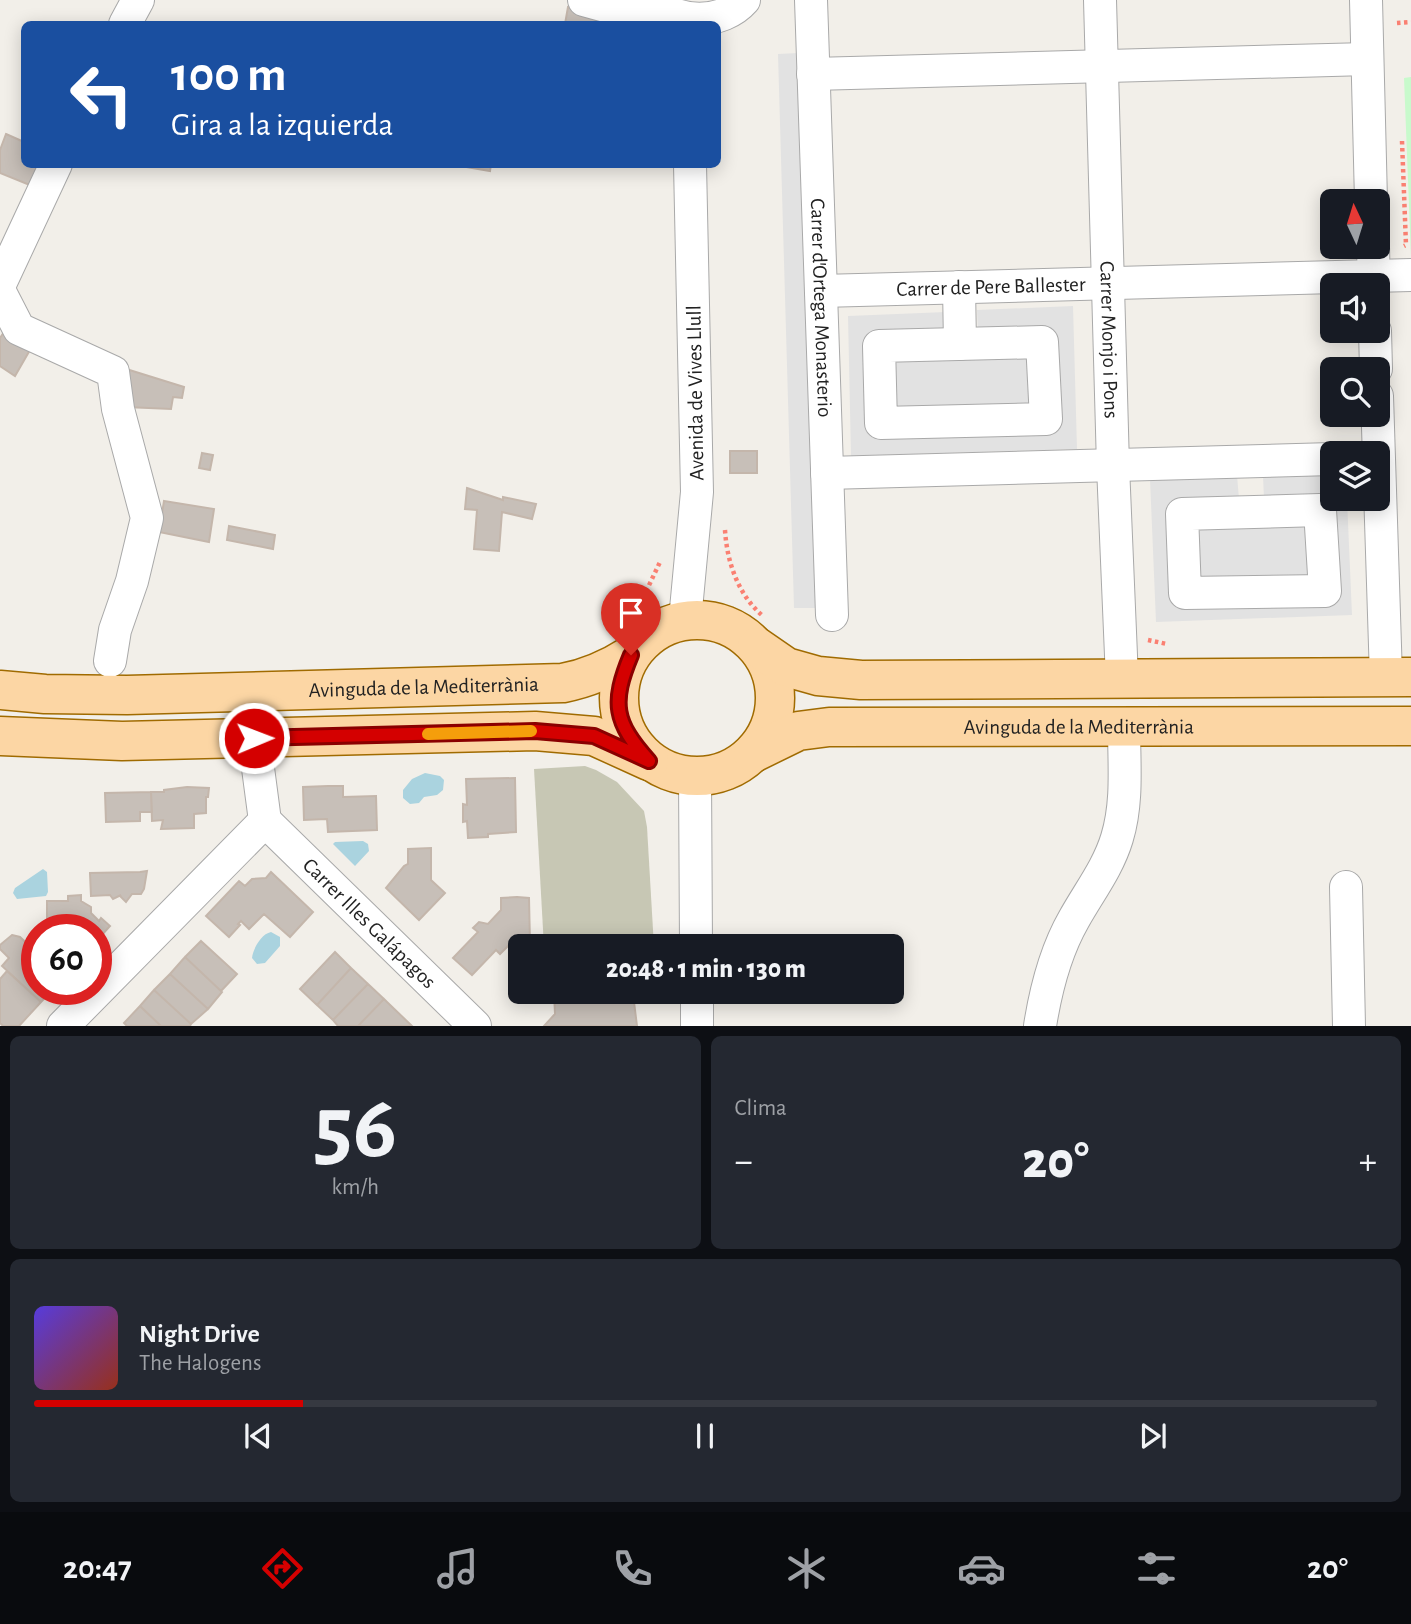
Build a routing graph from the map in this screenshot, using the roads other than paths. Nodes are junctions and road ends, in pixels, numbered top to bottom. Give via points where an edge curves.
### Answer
1 (138, 0) edge
2 (584, 0) edge
3 (744, 0) edge
4 (811, 0) edge
5 (1100, 0) edge
6 (1366, 0) edge
7 (657, 3) edge
8 (127, 21) edge
9 (689, 21) edge
10 (697, 21) edge
11 (1367, 60) junction
12 (1102, 66) junction
13 (813, 74) junction
14 (54, 168) edge
15 (690, 168) edge
16 (1371, 189) edge
17 (1373, 269) edge
18 (1411, 275) edge
19 (1109, 283) junction
20 (0, 284) edge
21 (959, 287) junction
22 (821, 291) junction
23 (0, 292) edge
24 (960, 344) junction
25 (1320, 460) edge
26 (1248, 463) junction
27 (1113, 466) junction
28 (827, 473) junction
29 (1383, 511) edge
30 (1250, 512) junction
31 (832, 615) dead end
32 (685, 620) junction
33 (757, 647) junction
34 (631, 655) junction
35 (110, 661) dead end
36 (1399, 677) edge
37 (1122, 678) junction
38 (0, 690) edge
39 (1124, 726) junction
40 (1411, 726) edge
41 (0, 736) edge
42 (254, 738) junction
43 (65, 740) junction
44 (0, 752) edge
45 (753, 753) junction
46 (649, 761) junction
47 (695, 776) junction
48 (265, 821) junction
49 (1346, 887) dead end
50 (696, 934) edge
51 (696, 1004) edge
52 (63, 1026) edge
53 (475, 1026) edge
54 (697, 1026) edge
55 (1040, 1026) edge
56 (1349, 1026) edge

1 - 8 street
2 - 7 street via 624,11
3 - 10 street
4 - 13 street, Carrer d'Ortega Monasterio
5 - 12 street, Carrer Monjo i Pons
6 - 11 street
7 - 9 street
11 - 12 street
11 - 16 street
12 - 13 street
12 - 19 street, Carrer Monjo i Pons
13 - 22 street, Carrer d'Ortega Monasterio
14 - 20 street
15 - 32 street, Avenida de Vives Llull via 697,492
17 - 18 street, Carrer de Pere Ballester
17 - 19 street, Carrer de Pere Ballester
19 - 21 street, Carrer de Pere Ballester
19 - 27 street, Carrer Monjo i Pons
21 - 22 street, Carrer de Pere Ballester
21 - 24 street
22 - 28 street, Carrer d'Ortega Monasterio
23 - 35 street via 19,329 113,372 118,410 147,518
24 - 24 street via 878,346 881,423 1046,419 1042,342
25 - 26 street
26 - 27 street
26 - 30 street
27 - 28 street
27 - 37 street, Carrer Monjo i Pons
28 - 31 street, Carrer d'Ortega Monasterio
29 - 36 street
30 - 30 street via 1182,514 1185,593 1325,591 1320,510
32 - 33 main road via 716,622
32 - 34 main road via 654,632
33 - 37 main road via 786,667 836,678
33 - 45 main road via 773,676 776,693 771,726
34 - 38 main road, Avinguda de la Mediterrània via 611,668 563,683 127,695
34 - 46 main road via 620,682 619,711 629,739
36 - 37 main road
39 - 40 main road, Avinguda de la Mediterrània
39 - 45 main road, Avinguda de la Mediterrània via 829,727 798,731
39 - 55 street via 1124,800 1116,839 1052,966
41 - 43 main road
42 - 43 main road
42 - 46 main road via 535,731 594,736
42 - 48 street
43 - 44 street
45 - 47 main road via 726,771
46 - 47 main road via 671,772
47 - 50 street
48 - 52 street
48 - 53 street, Carrer Illes Galápagos
49 - 56 street
51 - 54 street

